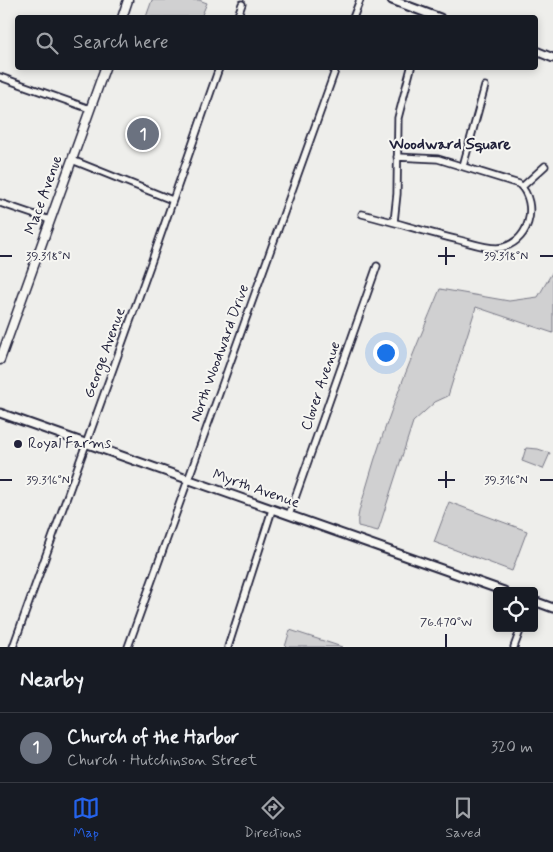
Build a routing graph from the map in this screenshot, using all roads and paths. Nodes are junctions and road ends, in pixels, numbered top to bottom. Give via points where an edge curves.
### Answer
1 (128, 0) edge
2 (360, 0) edge
3 (392, 0) edge
4 (242, 4) dead end
5 (123, 15) edge
6 (238, 15) edge
7 (355, 15) edge
8 (428, 15) edge
9 (538, 52) edge
10 (553, 58) edge
11 (103, 70) edge
12 (218, 70) edge
13 (335, 70) edge
14 (410, 70) edge
15 (0, 77) edge
16 (484, 86) dead end
17 (90, 109) junction
18 (397, 157) junction
19 (72, 160) junction
20 (463, 166) junction
21 (545, 166) dead end
22 (522, 187) junction
23 (172, 200) junction
24 (0, 203) edge
25 (362, 214) dead end
26 (50, 220) junction
27 (394, 222) junction
28 (377, 266) dead end
29 (3, 344) edge
30 (0, 360) edge
31 (0, 413) edge
32 (86, 444) junction
33 (188, 480) junction
34 (272, 510) junction
35 (289, 515) junction
36 (493, 587) edge
37 (538, 602) edge
38 (553, 608) edge
39 (520, 632) edge
40 (13, 647) edge
41 (128, 647) edge
42 (228, 647) edge
43 (514, 647) edge

1 - 5 main road
2 - 7 street
3 - 8 street
4 - 6 street
9 - 10 street
11 - 17 main road, Mace Avenue
12 - 23 street, George Avenue
13 - 33 street, North Woodward Drive
14 - 18 street via 399,109
15 - 17 street
16 - 20 street
17 - 19 main road, Mace Avenue
18 - 20 street via 429,158
18 - 27 street
19 - 23 street
19 - 26 main road, Mace Avenue
20 - 22 street via 510,180
21 - 22 street
22 - 27 street via 530,207 529,223 515,241 504,247 480,246
23 - 32 street, George Avenue
24 - 26 street
25 - 27 street
26 - 29 main road, Mace Avenue
28 - 35 street, Clover Avenue
29 - 30 main road, Mace Avenue
31 - 32 street, Myrth Avenue
32 - 33 street, Myrth Avenue
32 - 40 street, George Avenue
33 - 34 street, Myrth Avenue
33 - 41 street, North Woodward Drive
34 - 35 street, Myrth Avenue
34 - 42 street
35 - 36 street, Myrth Avenue
37 - 38 street
39 - 43 street

